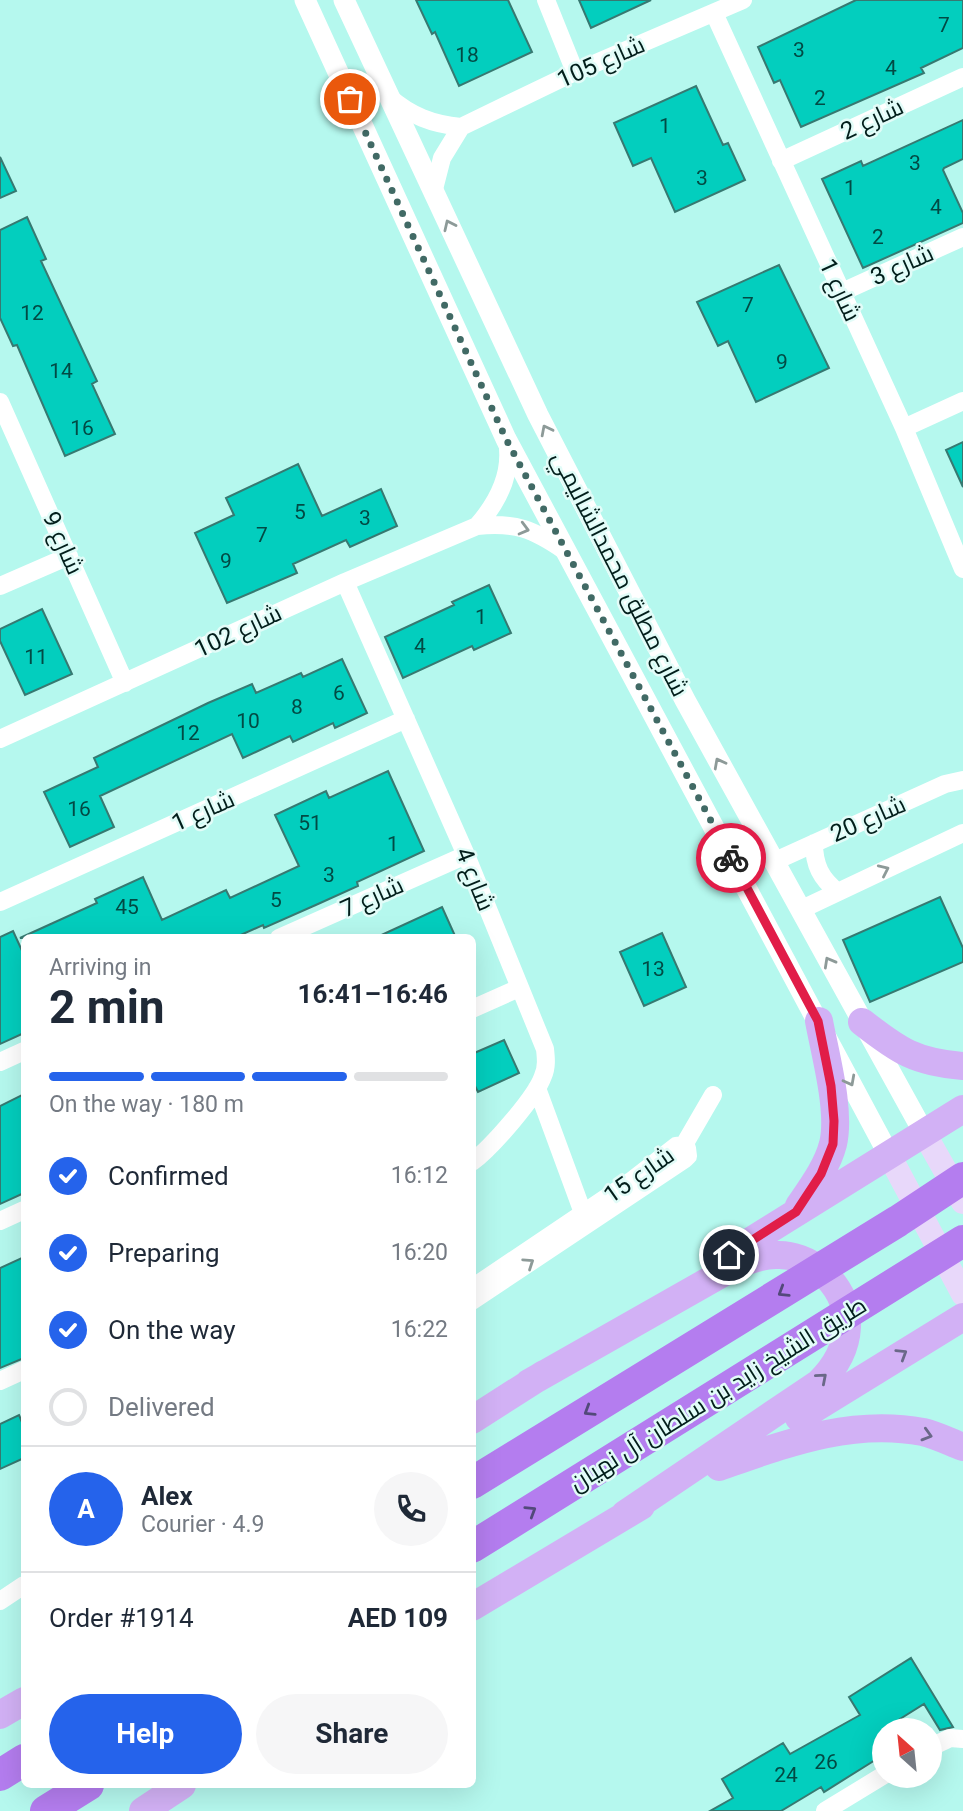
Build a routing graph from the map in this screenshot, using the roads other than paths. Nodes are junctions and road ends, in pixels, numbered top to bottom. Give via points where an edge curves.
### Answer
1 (305, 0) edge
2 (336, 0) edge
3 (344, 0) edge
4 (546, 0) edge
5 (743, 0) edge
6 (714, 13) junction
7 (358, 33) junction
8 (575, 72) junction
9 (963, 77) edge
10 (389, 97) junction
11 (461, 127) junction
12 (781, 161) junction
13 (433, 193) junction
14 (963, 237) edge
15 (840, 293) junction
16 (963, 401) edge
17 (0, 402) edge
18 (4, 424) edge
19 (904, 428) junction
20 (506, 439) junction
21 (477, 526) junction
22 (565, 551) junction
23 (69, 556) junction
24 (961, 558) edge
25 (345, 582) junction
26 (0, 586) edge
27 (125, 683) junction
28 (685, 700) junction
29 (652, 714) junction
30 (405, 719) junction
31 (0, 739) edge
32 (963, 780) edge
33 (963, 833) edge
34 (814, 843) junction
35 (466, 855) junction
36 (773, 862) junction
37 (838, 892) junction
38 (0, 902) edge
39 (800, 910) junction
40 (288, 934) edge
41 (519, 988) junction
42 (476, 1007) edge
43 (818, 1021) junction
44 (862, 1022) junction
45 (21, 1052) edge
46 (0, 1062) edge
47 (963, 1066) edge
48 (537, 1088) junction
49 (713, 1095) dead end
50 (963, 1109) edge
51 (925, 1133) junction
52 (684, 1145) junction
53 (890, 1155) junction
54 (476, 1159) edge
55 (961, 1190) edge
56 (21, 1211) edge
57 (796, 1212) junction
58 (583, 1213) junction
59 (0, 1220) edge
60 (963, 1241) edge
61 (476, 1285) edge
62 (963, 1294) edge
63 (476, 1298) edge
64 (963, 1317) edge
65 (21, 1371) edge
66 (0, 1381) edge
67 (529, 1383) junction
68 (476, 1417) edge
69 (963, 1447) edge
70 (719, 1467) junction
71 (476, 1481) edge
72 (625, 1514) junction
73 (476, 1545) edge
74 (21, 1587) edge
75 (0, 1601) edge
76 (476, 1605) edge
77 (21, 1703) edge
78 (0, 1715) edge
79 (963, 1739) edge
80 (942, 1742) edge
81 (21, 1762) edge
82 (0, 1775) edge
83 (872, 1783) edge
84 (83, 1788) edge
85 (178, 1788) edge
86 (831, 1809) edge
87 (46, 1811) edge
88 (143, 1811) edge

1 - 20 street, شارع مطلق محمدالشاليمي
2 - 7 street
3 - 7 street, شارع مطلق محمدالشاليمي
4 - 8 street
5 - 6 street, شارع 105
6 - 8 street, شارع 105
6 - 12 street, شارع 1
7 - 10 street, شارع مطلق محمدالشاليمي
8 - 11 street, شارع 105
9 - 12 street, شارع 2
10 - 11 street via 422,119
10 - 13 street, شارع مطلق محمدالشاليمي
11 - 13 street via 442,158
12 - 15 street, شارع 1
28 -> 13 street, شارع مطلق محمدالشاليمي via 538,415
14 - 15 street, شارع 3
15 - 19 street, شارع 1
16 - 19 street
17 - 18 street, شارع 9
18 - 23 street, شارع 9
19 - 24 street, شارع 1
20 - 21 street via 507,471 501,491
20 - 22 street, شارع مطلق محمدالشاليمي
21 -> 22 street, شارع 102 via 520,526 540,533
21 - 25 street, شارع 102
22 - 29 street, شارع مطلق محمدالشاليمي
23 - 26 street
23 - 27 street, شارع 9
25 - 27 street, شارع 102
25 - 30 street, شارع 4
27 - 31 street, شارع 102
28 - 29 street via 681,711 670,718
36 -> 28 street, شارع مطلق محمدالشاليمي
29 - 43 street, شارع مطلق محمدالشاليمي
30 - 35 street, شارع 4
30 - 38 street, شارع 1
32 - 34 street, شارع 20 via 944,784
37 -> 33 street
34 - 36 street, شارع 20
34 - 37 street via 819,871
35 - 40 street, شارع 7
35 - 41 street, شارع 4
36 - 39 street, شارع مطلق محمدالشاليمي
37 - 39 street
44 -> 39 street, شارع مطلق محمدالشاليمي
41 - 42 street
41 - 48 street, شارع 4 via 545,1049 546,1069
43 -> 53 street, شارع مطلق محمدالشاليمي
43 - 57 main road via 831,1086 833,1144 821,1174
44 - 47 main road via 894,1047 932,1063
44 - 51 street, شارع مطلق محمدالشاليمي
45 - 46 street
48 - 54 street, شارع 4 via 492,1146
48 - 58 street
49 - 52 street
50 - 51 main road
51 - 53 main road
51 - 55 main road
52 - 58 street, شارع 15 via 676,1146
63 -> 52 street, شارع 15 via 685,1158 689,1152
53 - 57 main road
53 - 62 main road
55 -> 71 highway via 886,1228
56 - 59 street
57 - 67 main road
58 - 61 street, شارع 15
73 -> 60 highway, طريق الشيخ زايد بن سلطان آل نهيان
70 -> 64 main road
65 - 66 street
67 - 68 main road
72 -> 67 main road via 832,1370 844,1347 848,1322 832,1280 797,1258 777,1254 750,1259
70 -> 69 main road via 796,1440 846,1430 891,1428 925,1433
70 - 72 main road
72 - 76 main road
74 - 75 street
77 - 78 main road
79 - 80 street
81 - 82 highway
83 - 86 street
84 - 87 highway
85 - 88 main road

